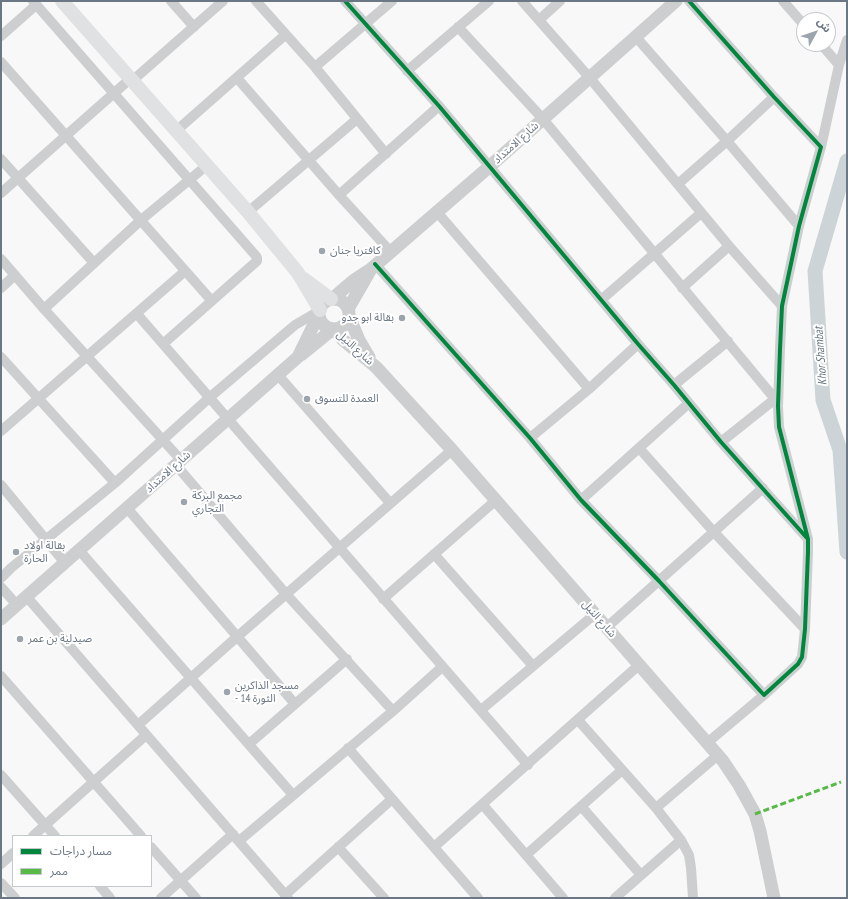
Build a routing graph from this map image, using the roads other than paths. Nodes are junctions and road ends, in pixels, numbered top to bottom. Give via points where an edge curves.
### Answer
1 (62, 1) edge
2 (171, 1) edge
3 (223, 1) edge
4 (256, 1) edge
5 (345, 1) edge
6 (392, 1) edge
7 (489, 1) edge
8 (522, 1) edge
9 (560, 1) edge
10 (689, 1) edge
11 (783, 1) edge
12 (35, 3) edge
13 (669, 4) edge
14 (796, 16) edge
15 (539, 20) junction
16 (366, 24) junction
17 (194, 27) junction
18 (458, 27) junction
19 (285, 35) junction
20 (1, 36) edge
21 (636, 37) junction
22 (847, 40) edge
23 (828, 52) edge
24 (1, 62) edge
25 (839, 65) junction
26 (315, 67) junction
27 (407, 71) junction
28 (237, 78) junction
29 (589, 78) junction
30 (131, 80) junction
31 (114, 94) junction
32 (774, 97) junction
33 (439, 106) junction
34 (356, 119) junction
35 (543, 119) junction
36 (176, 131) junction
37 (66, 135) junction
38 (728, 141) junction
39 (821, 148) junction
40 (386, 154) junction
41 (1, 159) edge
42 (309, 160) junction
43 (206, 166) junction
44 (489, 166) junction
45 (18, 178) junction
46 (189, 180) junction
47 (678, 184) junction
48 (1, 193) edge
49 (339, 195) junction
50 (248, 212) junction
51 (437, 212) junction
52 (701, 213) junction
53 (141, 220) junction
54 (799, 226) junction
55 (729, 246) junction
56 (390, 251) junction
57 (654, 254) junction
58 (1, 259) edge
59 (94, 263) junction
60 (373, 266) junction
61 (184, 272) junction
62 (298, 273) junction
63 (15, 275) junction
64 (1, 288) edge
65 (682, 288) junction
66 (332, 299) junction
67 (211, 300) junction
68 (602, 300) junction
69 (782, 306) junction
70 (44, 309) junction
71 (319, 312) junction
72 (348, 312) junction
73 (137, 314) junction
74 (333, 329) junction
75 (728, 341) junction
76 (163, 344) junction
77 (638, 344) junction
78 (1, 357) edge
79 (88, 357) junction
80 (298, 357) junction
81 (376, 367) junction
82 (278, 375) junction
83 (674, 385) junction
84 (589, 389) junction
85 (209, 398) junction
86 (38, 399) junction
87 (776, 402) junction
88 (689, 403) junction
89 (227, 420) junction
90 (1, 431) edge
91 (530, 438) junction
92 (163, 440) junction
93 (721, 442) junction
94 (639, 448) junction
95 (452, 450) junction
96 (179, 463) junction
97 (115, 483) junction
98 (1, 485) edge
99 (763, 488) junction
100 (581, 500) junction
101 (495, 501) junction
102 (390, 503) junction
103 (127, 508) junction
104 (713, 531) junction
105 (808, 539) junction
106 (46, 540) junction
107 (338, 548) junction
108 (79, 550) junction
109 (434, 554) junction
110 (65, 563) junction
111 (1, 578) edge
112 (659, 581) junction
113 (1, 587) edge
114 (286, 594) junction
115 (383, 599) junction
116 (22, 600) junction
117 (595, 614) junction
118 (1, 619) edge
119 (607, 627) junction
120 (805, 629) junction
121 (238, 636) junction
122 (347, 659) junction
123 (639, 665) junction
124 (442, 666) junction
125 (533, 666) junction
126 (1, 676) edge
127 (191, 679) junction
128 (764, 695) junction
129 (295, 704) junction
130 (393, 710) junction
131 (481, 710) junction
132 (578, 720) junction
133 (138, 725) junction
134 (146, 735) junction
135 (707, 743) junction
136 (249, 744) junction
137 (348, 748) junction
138 (718, 755) junction
139 (528, 765) junction
140 (622, 770) junction
141 (1, 775) edge
142 (94, 782) junction
143 (293, 795) junction
144 (392, 799) junction
145 (483, 805) junction
146 (581, 806) junction
147 (656, 808) junction
148 (46, 825) junction
149 (34, 835) edge
150 (55, 835) edge
151 (140, 835) edge
152 (236, 838) junction
153 (681, 840) junction
154 (338, 847) junction
155 (152, 848) edge
156 (434, 848) junction
157 (12, 854) edge
158 (526, 855) junction
159 (1, 864) edge
160 (641, 875) junction
161 (181, 880) junction
162 (1, 883) edge
163 (101, 887) edge
164 (287, 896) edge
165 (15, 898) edge
166 (110, 898) edge
167 (161, 898) edge
168 (196, 898) edge
169 (384, 898) edge
170 (478, 898) edge
171 (563, 898) edge
172 (615, 898) edge
173 (693, 898) edge
174 (774, 898) edge

1 - 30 main road
2 - 17 street
3 - 17 street
4 - 19 street
5 - 16 street
6 - 16 street
7 - 18 street
8 - 15 street
9 - 15 street
10 - 32 street
11 - 14 street
12 - 20 street
12 - 31 street
13 - 21 street, شارع الامتداد
15 - 29 street
16 - 26 street
16 - 27 street
17 - 30 street
18 - 27 street
18 - 35 street
19 - 26 street
19 - 28 street
21 - 29 street, شارع الامتداد
21 - 38 street
22 - 25 street
23 - 25 street
24 - 37 street
25 - 39 street
26 - 34 street
27 - 33 street
28 - 36 street
28 - 42 street
29 - 35 street, شارع الامتداد
29 - 47 street
30 - 31 street
30 - 36 main road
31 - 37 street
31 - 46 street
32 - 38 street
32 - 39 street
33 - 40 street
33 - 44 street
34 - 40 street
34 - 42 street
35 - 44 street, شارع الامتداد
35 - 57 street
36 - 43 main road
37 - 45 street
37 - 53 street
38 - 47 street
38 - 54 street
39 - 54 street
40 - 49 street
41 - 45 street
42 - 49 street
42 - 50 street
43 - 46 street
43 - 50 main road
44 - 51 street, شارع الامتداد
44 - 68 street
45 - 48 street
45 - 59 street
46 - 53 street
46 - 67 street via 257,258 257,261
47 - 52 street
49 - 56 street
50 - 62 main road
51 - 56 street, شارع الامتداد
51 - 84 street
52 - 55 street
52 - 57 street
53 - 59 street
53 - 61 street
54 - 69 street
55 - 65 street
55 - 69 street
56 - 60 street, شارع الامتداد
57 - 65 street
57 - 68 street
58 - 63 street
59 - 70 street
60 - 66 street
60 - 72 street, شارع الامتداد
60 - 91 street
61 - 67 street
61 - 73 street
62 - 66 main road
62 - 71 main road
63 - 64 street
63 - 70 street
65 - 75 street
66 - 71 street via 326,301
66 - 72 street via 344,303
67 - 76 street
68 - 77 street
69 - 87 street
70 - 79 street
71 - 74 street via 322,322
71 - 80 street, شارع الامتداد
71 - 85 street via 295,325
72 - 74 street via 345,324
72 - 81 street, شارع النيل via 359,340
73 - 76 street
73 - 79 street
74 - 80 street
74 - 81 street, شارع النيل
75 - 83 street
75 - 87 street
76 - 85 street
77 - 83 street
77 - 84 street
78 - 86 street
79 - 86 street
79 - 92 street
80 - 82 street, شارع الامتداد
81 - 95 street, شارع النيل
82 - 89 street, شارع الامتداد
82 - 102 street
83 - 88 street
84 - 91 street
85 - 89 street
85 - 92 street
86 - 90 street
86 - 97 street
87 - 93 street
87 - 105 street via 783,446
88 - 93 street
88 - 94 street
89 - 96 street, شارع الامتداد
89 - 107 street
91 - 100 street
92 - 96 street
92 - 97 street
93 - 99 street
94 - 100 street
94 - 104 street
95 - 101 street, شارع النيل
95 - 102 street
96 - 103 street, شارع الامتداد
96 - 114 street
97 - 106 street
98 - 106 street
99 - 104 street
99 - 105 street
100 - 112 street
101 - 109 street
101 - 117 street, شارع النيل
102 - 107 street
103 - 108 street, شارع الامتداد
103 - 121 street
104 - 112 street
104 - 120 street
105 - 120 street
106 - 110 street
106 - 111 street
107 - 114 street
107 - 115 street
108 - 110 street, شارع الامتداد
108 - 127 street
109 - 115 street
109 - 125 street
110 - 116 street, شارع الامتداد
112 - 119 street
112 - 128 street
113 - 116 street
114 - 121 street
114 - 122 street
115 - 124 street
116 - 118 street, شارع الامتداد
116 - 133 street
117 - 119 street, شارع النيل
117 - 125 street
119 - 123 street, شارع النيل
120 - 128 street via 802,657 798,664
121 - 127 street
121 - 129 street
122 - 129 street
122 - 130 street
123 - 132 street
123 - 135 street, شارع النيل
124 - 130 street
124 - 131 street
125 - 131 street
126 - 142 street
127 - 133 street
127 - 136 street
128 - 135 street
129 - 136 street
130 - 137 street
131 - 139 street
132 - 139 street
132 - 140 street
133 - 134 street
134 - 142 street
134 - 152 street
135 - 138 street, شارع النيل
136 - 143 street
137 - 143 street
137 - 144 street
138 - 147 street
138 - 174 street, شارع النيل via 755,814
139 - 145 street
140 - 146 street
140 - 147 street
141 - 148 street
142 - 148 street
142 - 151 street
143 - 152 street
144 - 154 street
144 - 156 street
145 - 156 street
145 - 158 street
146 - 158 street
146 - 160 street
147 - 153 street
148 - 149 street
148 - 150 street
152 - 161 street
152 - 164 street
153 - 160 street
153 - 173 street via 689,855
154 - 164 street
154 - 169 street
155 - 161 street
156 - 170 street
157 - 159 street
158 - 171 street
160 - 172 street
161 - 167 street
161 - 168 street
162 - 165 street
163 - 166 street

